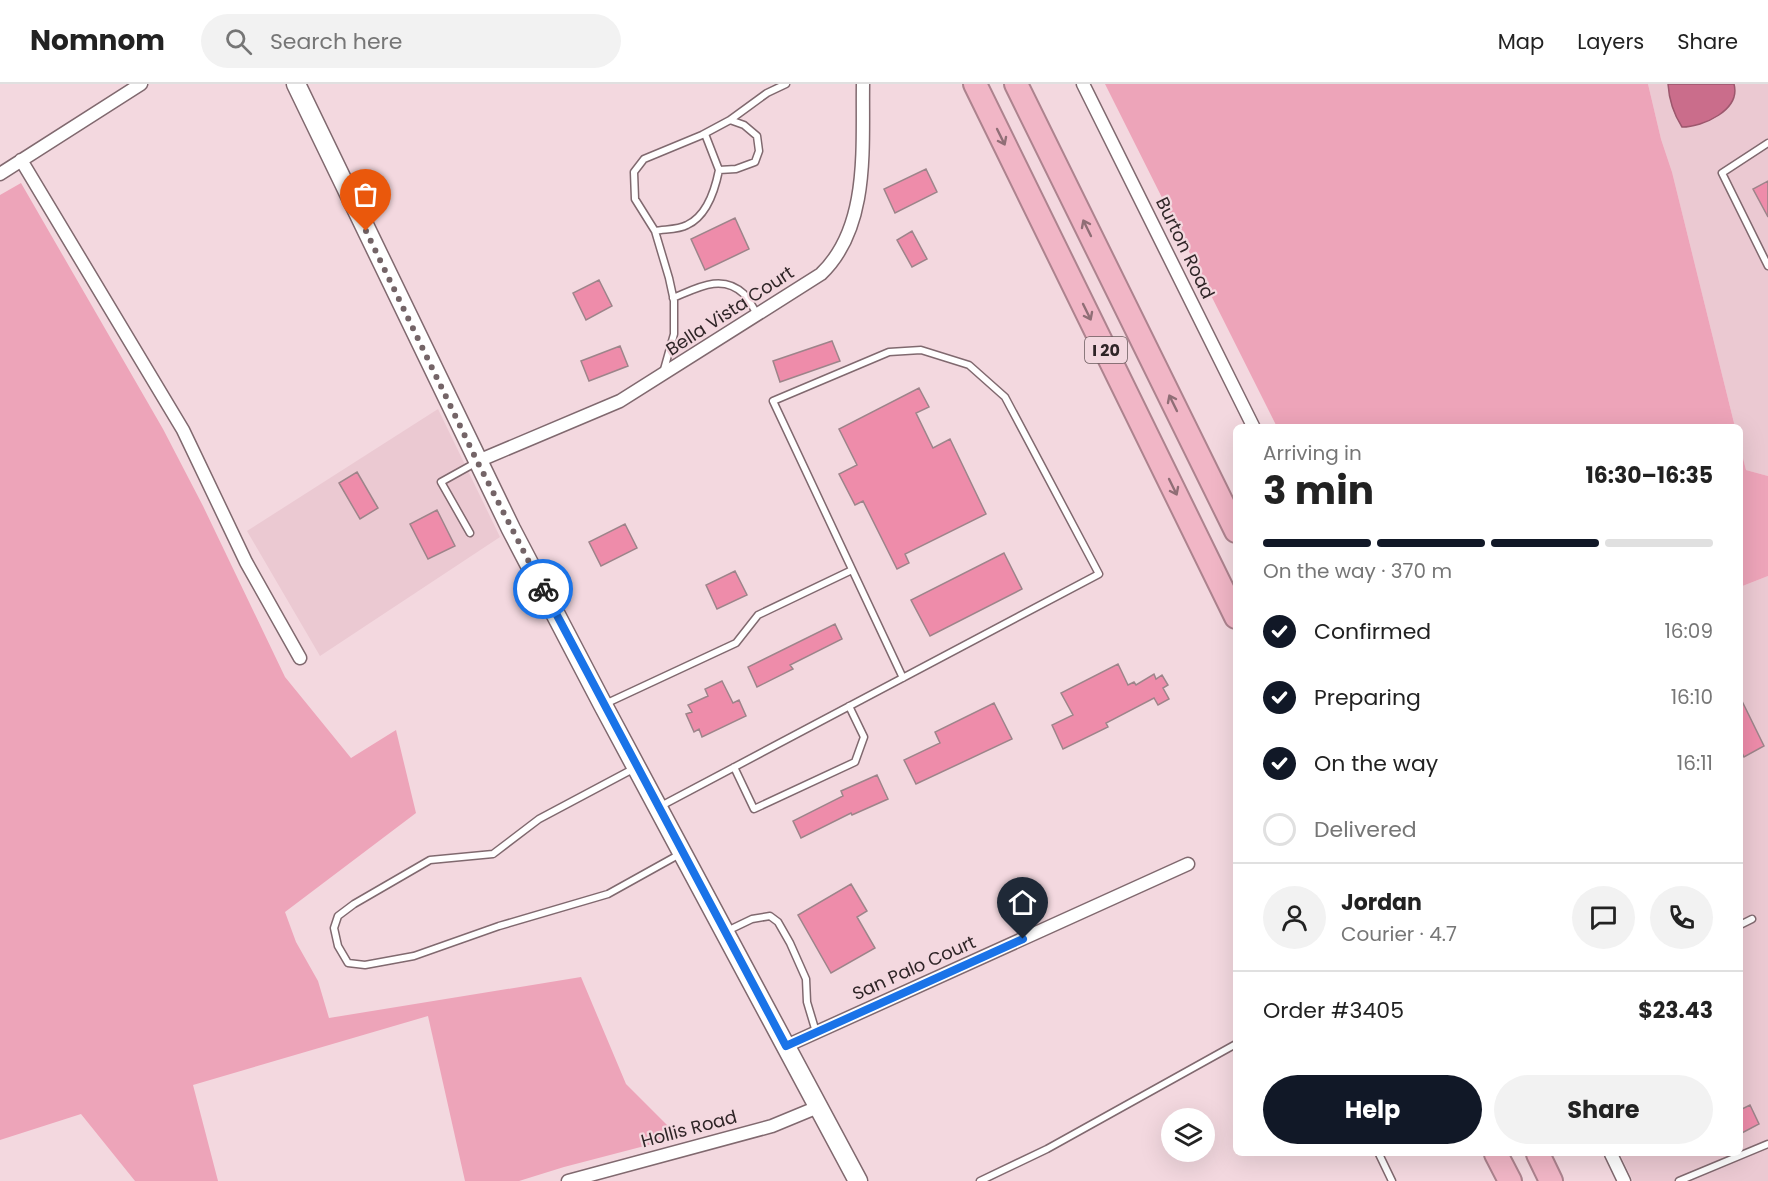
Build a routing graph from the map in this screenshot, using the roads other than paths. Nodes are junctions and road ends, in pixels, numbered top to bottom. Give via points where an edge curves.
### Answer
1 (141, 84) edge
2 (296, 84) edge
3 (786, 84) edge
4 (863, 84) edge
5 (975, 84) edge
6 (1017, 84) edge
7 (1083, 84) edge
8 (730, 120) junction
9 (705, 134) junction
10 (1768, 143) edge
11 (21, 160) junction
12 (719, 170) junction
13 (0, 174) edge
14 (655, 231) junction
15 (1768, 266) edge
16 (673, 298) junction
17 (757, 314) junction
18 (662, 376) junction
19 (1252, 424) edge
20 (477, 461) junction
21 (1233, 525) edge
22 (470, 533) dead end
23 (852, 570) junction
24 (1233, 611) edge
25 (300, 658) dead end
26 (903, 678) junction
27 (603, 705) junction
28 (849, 706) junction
29 (636, 767) junction
30 (734, 767) junction
31 (658, 807) junction
32 (682, 852) junction
33 (1188, 864) dead end
34 (1752, 919) dead end
35 (1743, 924) edge
36 (725, 932) junction
37 (816, 1032) junction
38 (786, 1046) junction
39 (1233, 1046) edge
40 (818, 1107) junction
41 (1768, 1144) edge
42 (1743, 1154) edge
43 (1380, 1156) edge
44 (1497, 1156) edge
45 (1539, 1156) edge
46 (1612, 1156) edge
47 (1739, 1156) edge
48 (568, 1181) edge
49 (858, 1181) edge
50 (981, 1181) edge
51 (1392, 1181) edge
52 (1510, 1181) edge
53 (1551, 1181) edge
54 (1624, 1181) edge
55 (1679, 1181) edge

1 - 11 street
2 - 20 street
3 - 8 lane
4 - 17 street, Bella Vista Court via 859,192 844,243 821,274
5 -> 24 highway, I 20
21 -> 6 highway, I 20
7 - 19 street, Burton Road
8 - 9 lane
8 - 12 lane via 757,136 759,151 755,162
9 - 12 lane
9 - 14 lane via 644,159 634,172 635,199
10 - 15 lane via 1722,173
11 - 13 street
11 - 25 street via 183,430 246,562
12 - 14 lane via 707,208 687,225
14 - 16 lane
16 - 17 lane via 705,284 724,282 744,294
16 - 18 lane via 674,334
17 - 18 street, Bella Vista Court
18 - 20 street, Bella Vista Court via 620,401
20 - 22 lane via 441,482
20 - 27 street
23 - 26 lane
23 - 26 lane via 773,401 889,352 921,350 969,365 1005,397 1099,574
23 - 27 lane via 758,615 736,643
26 - 28 lane
27 - 29 street
28 - 30 lane
28 - 30 lane via 864,738 855,762 754,809
29 - 31 street
29 - 32 lane via 539,819 493,854 430,860 354,904 338,916 334,928 338,946 348,963 365,965 414,956 608,894
30 - 31 lane
31 - 32 street
32 - 36 street
33 - 37 street, San Palo Court
34 - 35 lane
36 - 37 lane via 752,919 770,916 778,922 806,979 807,1002
36 - 38 street
37 - 38 street, San Palo Court
38 - 40 street
39 - 50 lane via 1047,1149
40 - 48 street, Hollis Road via 752,1132
40 - 49 street
41 - 42 lane
43 - 51 lane
44 - 52 highway
45 - 53 highway
46 - 54 street
47 - 55 lane

